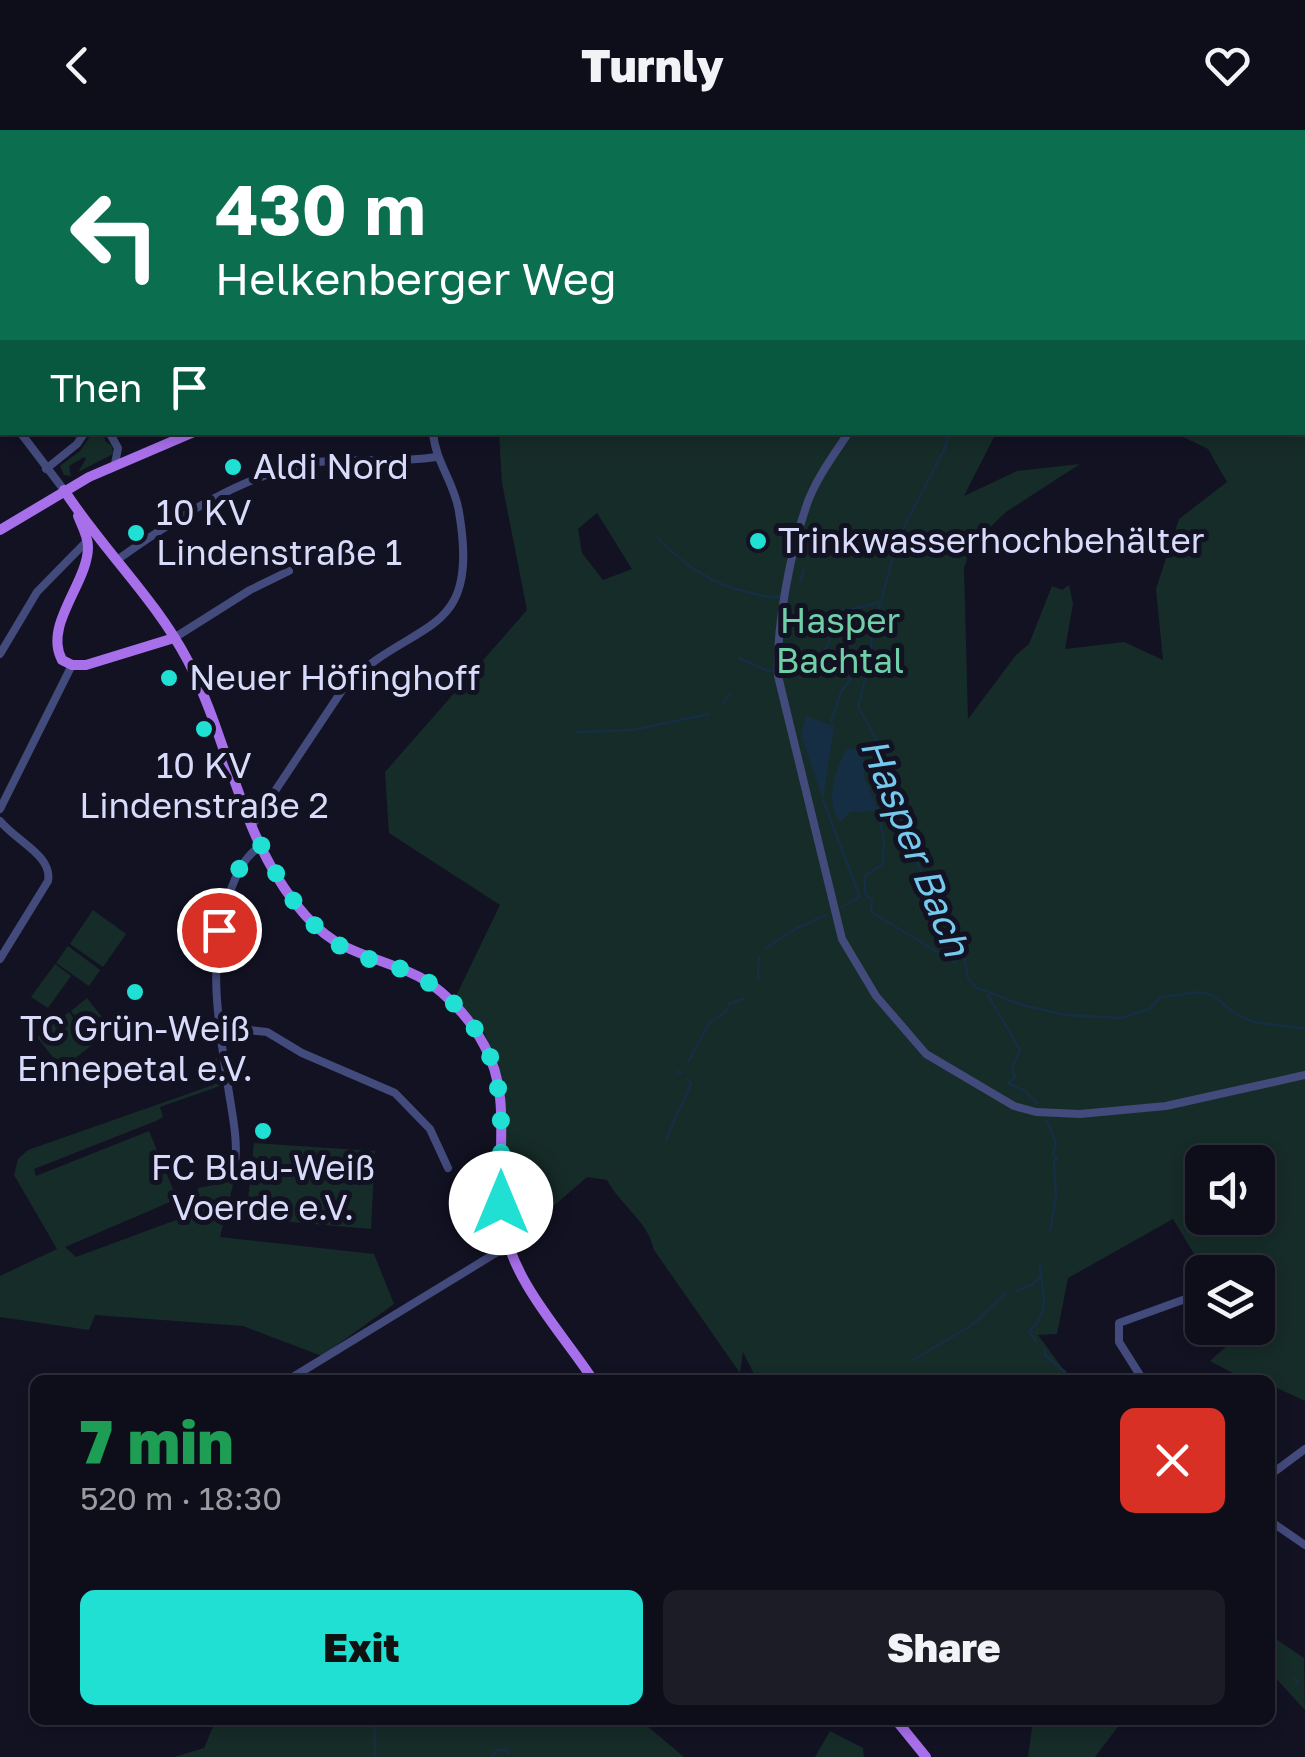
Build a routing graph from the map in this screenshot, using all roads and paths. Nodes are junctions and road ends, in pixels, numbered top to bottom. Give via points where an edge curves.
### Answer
1 (22, 435) edge
2 (83, 435) edge
3 (111, 435) edge
4 (187, 435) edge
5 (433, 435) edge
6 (847, 435) edge
7 (436, 457) junction
8 (115, 464) junction
9 (46, 469) junction
10 (64, 490) junction
11 (74, 506) junction
12 (0, 530) edge
13 (101, 539) junction
14 (88, 542) junction
15 (117, 560) junction
16 (290, 571) dead end
17 (164, 623) junction
18 (174, 638) junction
19 (145, 645) junction
20 (0, 654) edge
21 (72, 666) junction
22 (0, 809) edge
23 (0, 821) edge
24 (252, 824) junction
25 (262, 845) junction
26 (0, 958) edge
27 (219, 1027) junction
28 (1305, 1075) edge
29 (448, 1168) dead end
30 (234, 1170) dead end
31 (508, 1245) junction
32 (1185, 1299) edge
33 (296, 1375) edge
34 (590, 1375) edge
35 (1139, 1375) edge
36 (1305, 1449) edge
37 (1275, 1470) edge
38 (1275, 1524) edge
39 (1305, 1545) edge
40 (900, 1725) edge
41 (926, 1757) edge

1 - 9 street
2 - 9 street
3 - 8 street via 118,448
4 - 8 main road
5 - 7 street
6 - 28 street via 806,507 777,638 778,676 842,939 876,996 926,1054 996,1097 1036,1112 1125,1112
7 - 15 street via 288,468 174,519
7 - 24 street via 459,508 464,570 458,597 440,620 345,686
8 - 10 main road
9 - 10 street
10 - 11 main road
10 - 12 main road
11 - 13 main road
11 - 14 main road
13 - 14 main road
13 - 15 main road
14 - 20 street via 38,592
14 - 21 main road via 57,637 58,654
15 - 17 main road
16 - 18 street
17 - 18 main road
17 - 19 main road via 162,634
18 - 19 main road
18 - 24 main road
19 - 21 main road
21 - 22 street
23 - 26 street via 46,861 49,873
24 - 25 main road
25 - 27 street via 236,875 221,919
25 - 31 main road via 300,910 329,938 423,979 480,1038 500,1099
27 - 29 street via 267,1032 395,1092 430,1129
27 - 30 street
31 - 33 street
31 - 34 main road
32 - 35 street via 1119,1323 1119,1342
36 - 37 street
38 - 39 street
40 - 41 main road

